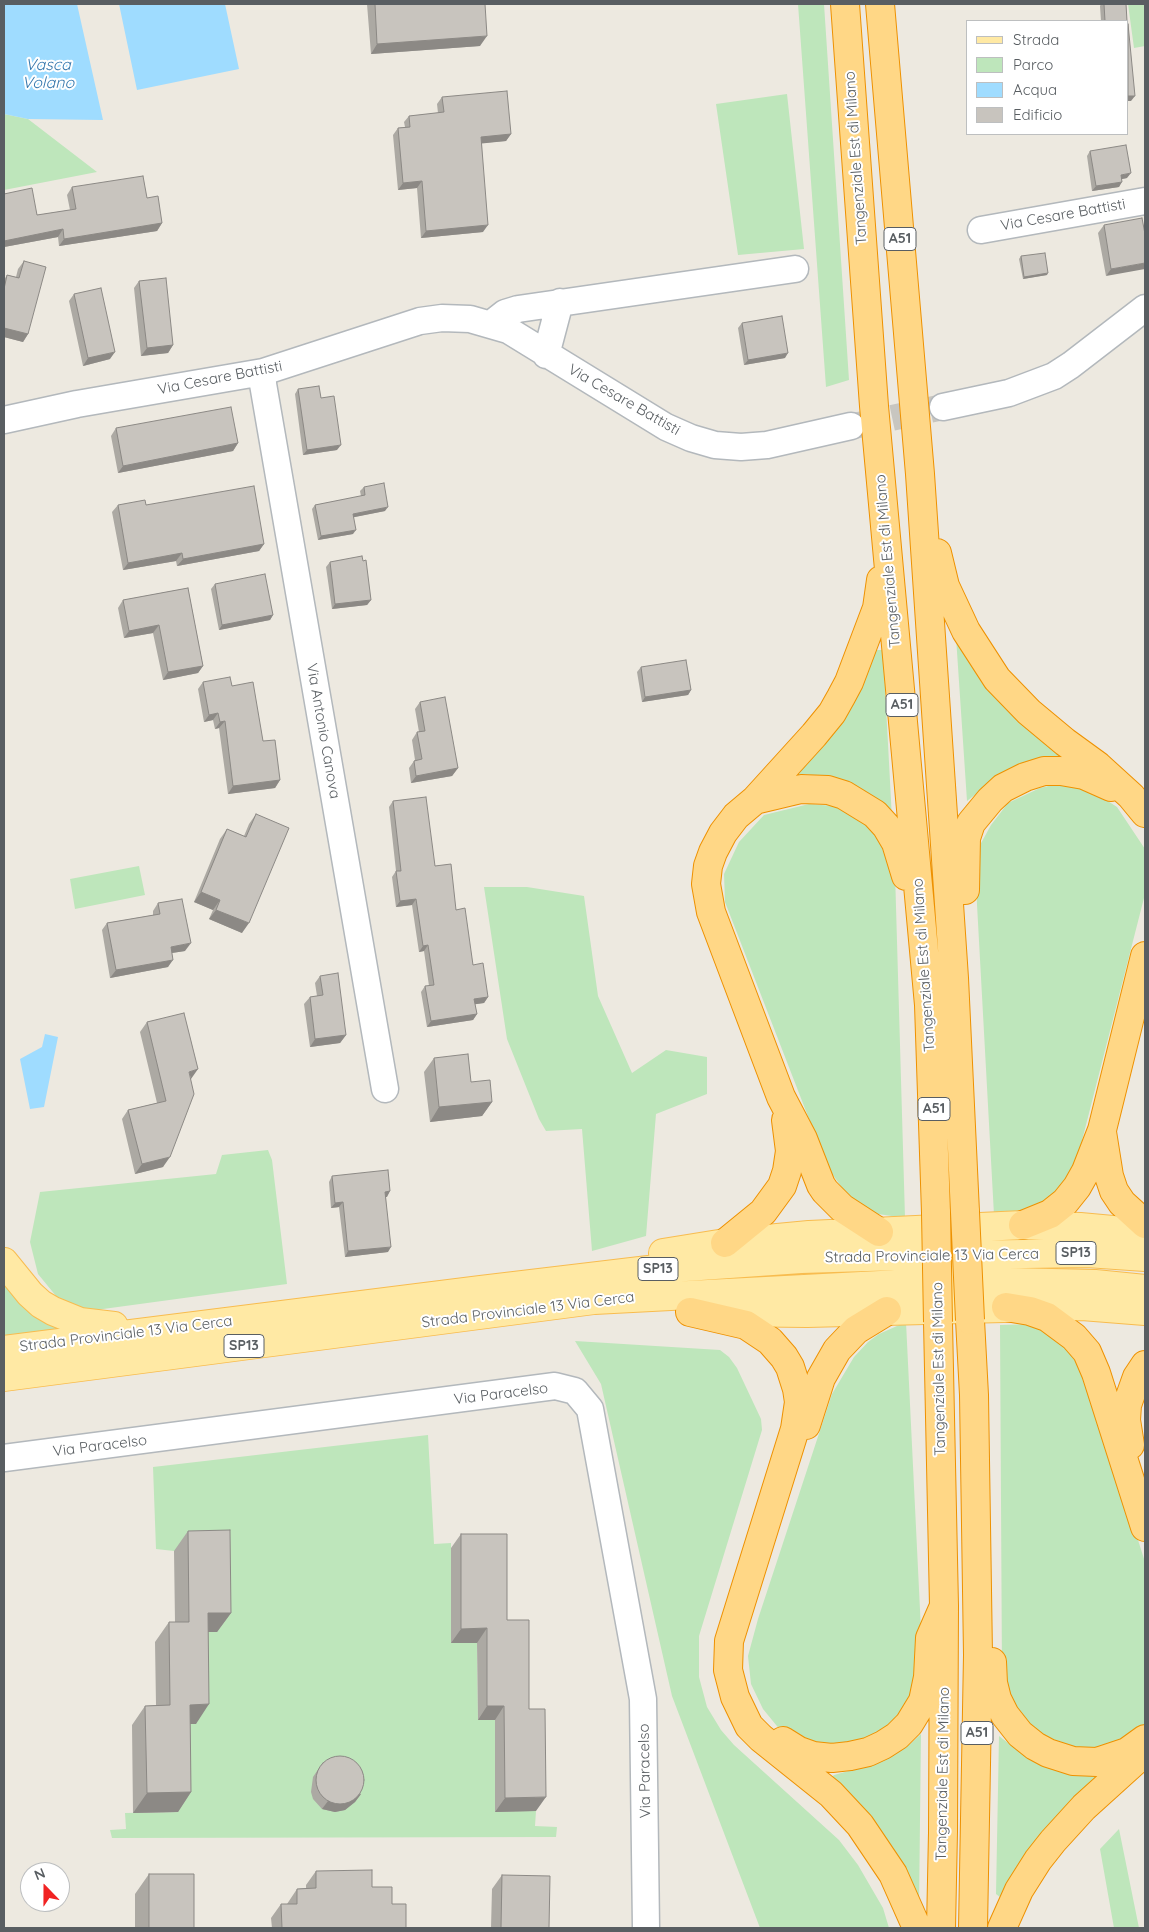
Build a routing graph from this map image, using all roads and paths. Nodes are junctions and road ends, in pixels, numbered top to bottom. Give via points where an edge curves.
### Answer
1 (845, 4) edge
2 (880, 4) edge
3 (1145, 200) edge
4 (981, 230) dead end
5 (794, 269) dead end
6 (560, 302) junction
7 (1145, 308) edge
8 (491, 324) junction
9 (546, 355) junction
10 (263, 372) junction
11 (874, 406) junction
12 (943, 407) tunnel mouth
13 (4, 420) edge
14 (851, 426) tunnel mouth
15 (920, 474) junction
16 (754, 800) junction
17 (1138, 804) edge
18 (1145, 956) edge
19 (954, 978) junction
20 (929, 1005) junction
21 (385, 1089) dead end
22 (781, 1097) junction
23 (1102, 1130) junction
24 (1145, 1224) edge
25 (1022, 1225) junction
26 (879, 1232) junction
27 (1145, 1233) edge
28 (725, 1243) junction
29 (1145, 1257) edge
30 (4, 1262) edge
31 (516, 1286) junction
32 (1145, 1289) edge
33 (1006, 1307) junction
34 (887, 1311) junction
35 (1145, 1311) edge
36 (690, 1312) junction
37 (464, 1317) junction
38 (158, 1331) junction
39 (4, 1350) edge
40 (1145, 1365) edge
41 (10, 1377) edge
42 (4, 1458) edge
43 (1145, 1491) edge
44 (1145, 1527) edge
45 (976, 1537) junction
46 (944, 1606) junction
47 (1145, 1739) edge
48 (1145, 1752) edge
49 (646, 1928) edge
50 (917, 1928) edge
51 (941, 1928) edge
52 (972, 1928) edge
53 (1002, 1928) edge

1 - 11 highway, Tangenziale Est di Milano / A51
2 - 15 highway, Tangenziale Est di Milano / A51
3 - 4 street, Via Cesare Battisti
5 - 6 street
6 - 8 street via 518,308
6 - 9 street
7 - 12 street via 1054,376 1009,393
8 - 9 street, Via Cesare Battisti via 508,330
8 - 10 street, Via Cesare Battisti via 470,319 420,321
9 - 14 street, Via Cesare Battisti via 666,427 715,445 767,445
10 - 13 street, Via Cesare Battisti
10 - 21 street, Via Antonio Canova
11 - 16 highway via 882,571 877,608 849,682 832,713
11 - 20 highway, Tangenziale Est di Milano / A51
15 - 17 highway via 945,586 985,662 997,680 1029,712 1098,766
15 - 19 highway, Tangenziale Est di Milano / A51
16 - 20 highway via 801,789 828,790 861,804 886,826 896,843 908,884 914,934
16 - 22 highway via 736,816 718,842 708,866 706,884 711,912
17 - 19 highway via 1084,775 1061,770 1025,777 1003,788 990,800 971,823 966,838 966,946
18 - 23 highway
19 - 45 highway, Tangenziale Est di Milano / A51, bridge via 974,1394
20 - 46 highway, Tangenziale Est di Milano / A51, bridge
22 - 26 highway via 804,1139 825,1191 842,1208
22 - 28 highway via 790,1142 785,1177 763,1212
23 - 24 highway via 1114,1191
23 - 25 highway via 1086,1171 1073,1193 1050,1214
25 - 26 main road
25 - 27 main road
26 - 28 main road
28 - 31 main road via 644,1256
29 - 31 main road, Strada Provinciale 13 Via Cerca / SP13 via 1078,1253 801,1259 657,1269
30 - 38 main road via 30,1294 53,1311 80,1322
31 - 38 main road, Strada Provinciale 13 Via Cerca / SP13
32 - 37 main road, Strada Provinciale 13 Via Cerca / SP13 via 1104,1284 900,1284 594,1300
33 - 34 main road
33 - 35 main road via 1082,1306
33 - 44 highway via 1047,1317 1074,1337 1087,1352
34 - 36 main road
34 - 46 highway via 848,1337 831,1359 815,1395 740,1643 739,1668 751,1707 759,1720 784,1742 813,1756 850,1756 883,1745 909,1724 923,1701 930,1638
36 - 37 main road
36 - 50 highway via 746,1325 770,1340 790,1367 797,1389 795,1429 730,1641 728,1670 735,1697 749,1726 831,1794 860,1825 893,1874
37 - 41 main road, Strada Provinciale 13 Via Cerca / SP13
38 - 39 main road, Strada Provinciale 13 Via Cerca / SP13
40 - 43 highway via 1133,1386 1126,1420
42 - 49 street, Via Paracelso via 555,1386 575,1391 590,1409 643,1699
45 - 47 highway via 991,1572 993,1683 1000,1707 1012,1726 1044,1751 1079,1762 1114,1758
45 - 52 highway, Tangenziale Est di Milano / A51 via 978,1655
46 - 51 highway, Tangenziale Est di Milano / A51
48 - 53 highway via 1084,1807 1053,1841 1019,1890

